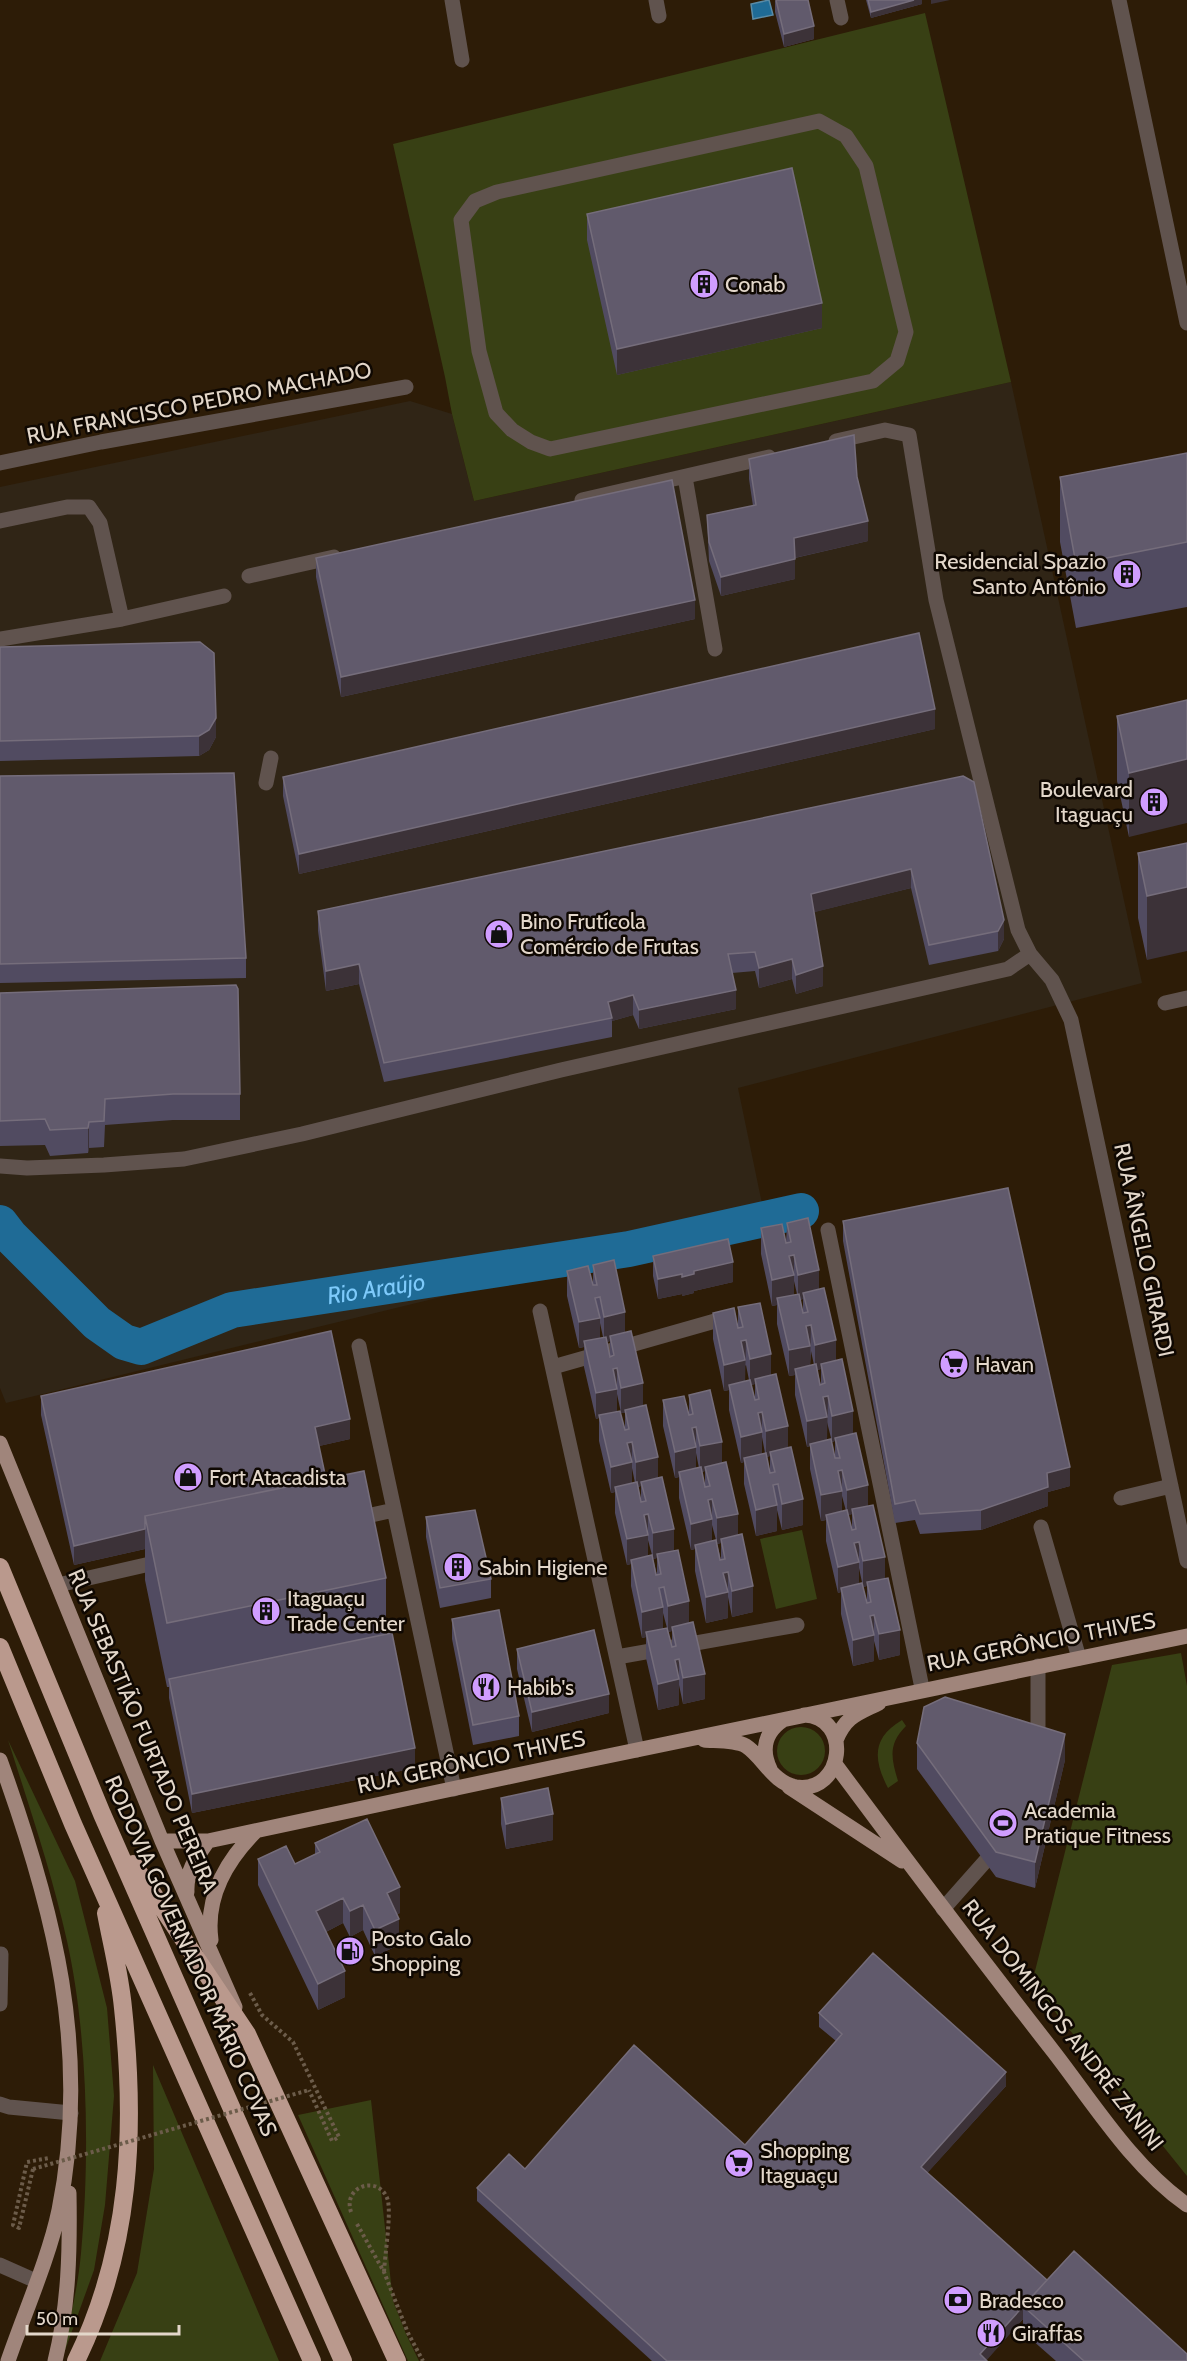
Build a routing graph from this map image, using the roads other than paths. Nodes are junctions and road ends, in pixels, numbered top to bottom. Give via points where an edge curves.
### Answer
1 (452, 0) edge
2 (656, 0) edge
3 (837, 0) edge
4 (1119, 0) edge
5 (660, 16) dead end
6 (841, 18) dead end
7 (462, 60) dead end
8 (866, 166) joint
9 (1187, 323) edge
10 (406, 387) dead end
11 (818, 445) edge
12 (785, 453) edge
13 (0, 463) edge
14 (685, 477) junction
15 (570, 503) edge
16 (0, 521) edge
17 (352, 552) edge
18 (249, 576) dead end
19 (224, 596) dead end
20 (122, 619) junction
21 (0, 639) edge
22 (715, 649) dead end
23 (271, 758) dead end
24 (266, 783) dead end
25 (1030, 954) junction
26 (1187, 998) edge
27 (1165, 1003) dead end
28 (0, 1166) edge
29 (828, 1230) dead end
30 (540, 1311) dead end
31 (722, 1319) edge
32 (359, 1346) dead end
33 (553, 1367) junction
34 (0, 1443) edge
35 (1171, 1486) junction
36 (1121, 1498) dead end
37 (394, 1510) junction
38 (336, 1523) edge
39 (1041, 1527) dead end
40 (174, 1559) edge
41 (1187, 1561) edge
42 (0, 1567) edge
43 (58, 1584) junction
44 (797, 1625) dead end
45 (1187, 1636) edge
46 (0, 1647) edge
47 (617, 1657) junction
48 (1079, 1658) junction
49 (1038, 1666) junction
50 (922, 1688) junction
51 (903, 1692) junction
52 (791, 1716) junction
53 (696, 1738) junction
54 (836, 1740) junction
55 (637, 1750) junction
56 (1032, 1756) edge
57 (0, 1760) edge
58 (835, 1764) junction
59 (770, 1769) junction
60 (785, 1784) junction
61 (454, 1789) junction
62 (102, 1814) junction
63 (256, 1831) junction
64 (1006, 1831) edge
65 (162, 1841) junction
66 (208, 1841) junction
67 (910, 1865) junction
68 (100, 1882) junction
69 (188, 1899) junction
70 (943, 1909) junction
71 (1, 1954) edge
72 (213, 1954) junction
73 (0, 2004) edge
74 (248, 2034) junction
75 (0, 2104) edge
76 (71, 2113) junction
77 (69, 2154) junction
78 (1187, 2205) edge
79 (0, 2265) edge
80 (36, 2281) junction
81 (382, 2331) junction
82 (8, 2361) edge
83 (55, 2361) edge
84 (76, 2361) edge
85 (312, 2361) edge
86 (343, 2361) edge
87 (391, 2361) edge
88 (397, 2361) edge

1 - 7 street
2 - 5 street
3 - 6 street
4 - 9 street
8 - 8 street via 846,136 819,121 497,192 475,201 460,220 479,351 496,413 512,430 550,449 873,381 897,361 906,332
10 - 13 street, RUA FRANCISCO PEDRO MACHADO
11 - 25 street, RUA ÂNGELO GIRARDI via 885,430 909,435 942,623 1018,930
12 - 14 street
14 - 15 street
14 - 22 street
16 - 20 street via 67,507 88,507 100,522
17 - 18 street
19 - 20 street
20 - 21 street
23 - 24 street
25 - 28 street via 1008,969 184,1159 27,1168
25 - 35 street, RUA ÂNGELO GIRARDI via 1052,980 1071,1020
26 - 27 street
29 - 50 street
30 - 33 street
31 - 33 street
32 - 37 street
33 - 47 street
34 - 43 main road, RUA SEBASTIÃO FURTADO PEREIRA
35 - 36 street
35 - 41 street, RUA ÂNGELO GIRARDI
37 - 38 street
37 - 61 street
39 - 48 street
40 - 43 street
42 - 62 highway, RODOVIA GOVERNADOR MÁRIO COVAS
43 - 65 main road, RUA SEBASTIÃO FURTADO PEREIRA
44 - 47 street
45 - 48 main road, RUA GERÔNCIO THIVES
46 - 68 highway
47 - 55 street
48 - 49 main road, RUA GERÔNCIO THIVES
49 - 50 main road, RUA GERÔNCIO THIVES
49 - 56 street via 1038,1726
50 - 51 main road, RUA GERÔNCIO THIVES
51 - 52 main road, RUA GERÔNCIO THIVES
51 - 54 main road via 858,1713 843,1724
52 - 53 main road, RUA GERÔNCIO THIVES
52 - 54 main road via 810,1715 821,1720
52 - 59 main road via 775,1725 766,1741
53 - 55 main road, RUA GERÔNCIO THIVES
53 - 59 main road via 745,1745
54 - 58 main road
55 - 61 main road, RUA GERÔNCIO THIVES
57 - 76 main road via 48,1909 69,2026
58 - 60 main road via 820,1782 807,1787
58 - 67 main road, RUA DOMINGOS ANDRÉ ZANINI
59 - 60 main road
60 - 67 main road
61 - 63 main road, RUA GERÔNCIO THIVES
62 - 74 highway
62 - 86 highway, RODOVIA GOVERNADOR MÁRIO COVAS
63 - 66 main road, RUA GERÔNCIO THIVES
63 - 72 main road via 226,1867 216,1889 209,1923
64 - 70 street via 1002,1842
65 - 66 main road, RUA GERÔNCIO THIVES
65 - 69 main road, RUA SEBASTIÃO FURTADO PEREIRA
66 - 69 main road via 190,1868
67 - 70 main road, RUA DOMINGOS ANDRÉ ZANINI
68 - 84 highway via 123,2006 130,2096 129,2163 113,2266
68 - 85 highway
69 - 72 main road, RUA SEBASTIÃO FURTADO PEREIRA
70 - 78 main road, RUA DOMINGOS ANDRÉ ZANINI via 1123,2141
71 - 73 street
72 - 74 main road, RUA SEBASTIÃO FURTADO PEREIRA
74 - 81 highway
75 - 76 street
76 - 77 main road
77 - 80 main road via 59,2212
77 - 83 main road via 69,2283
79 - 80 street
80 - 82 main road
81 - 87 highway
81 - 88 highway

